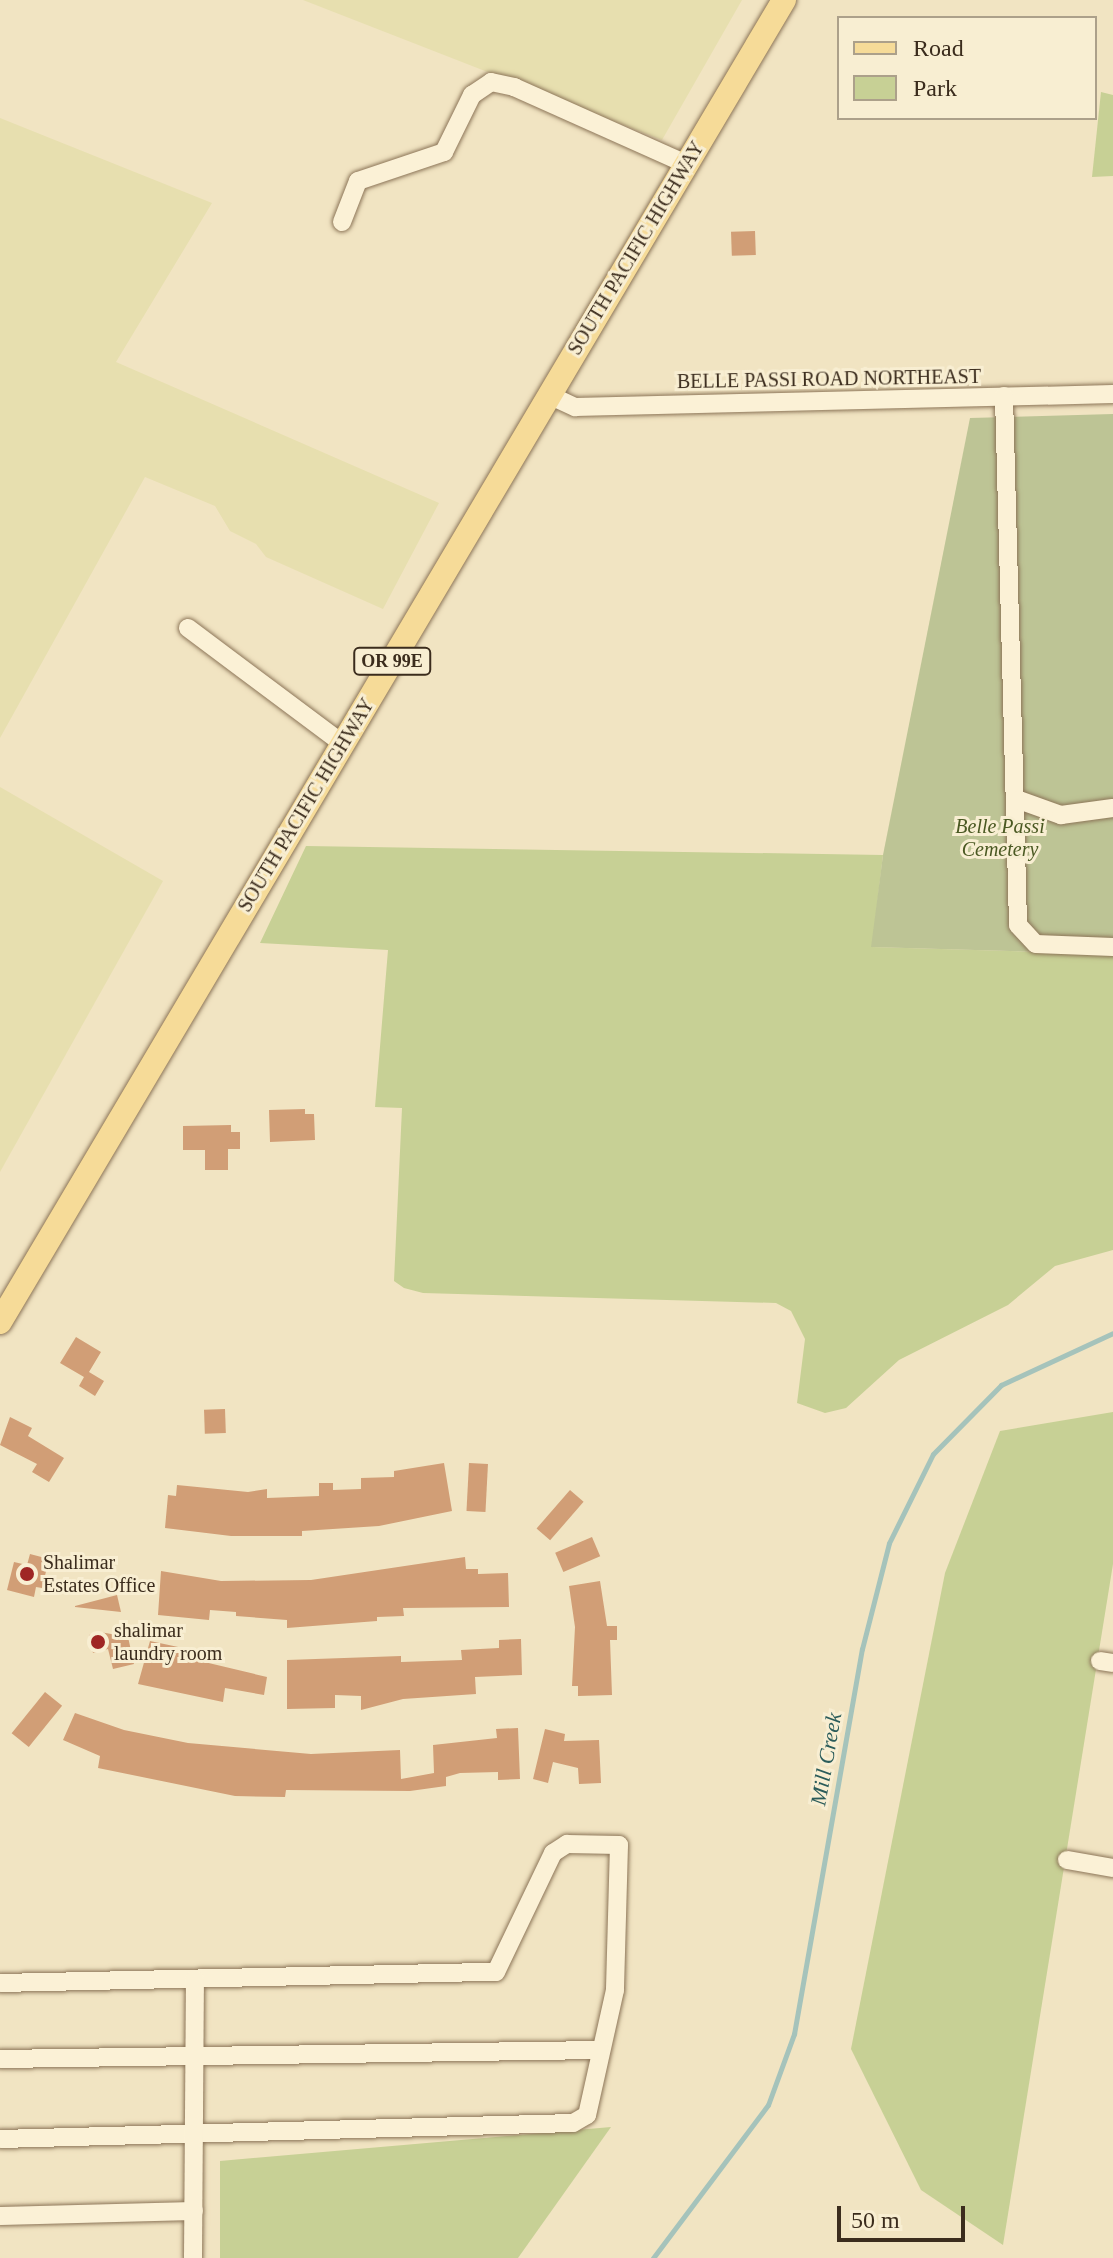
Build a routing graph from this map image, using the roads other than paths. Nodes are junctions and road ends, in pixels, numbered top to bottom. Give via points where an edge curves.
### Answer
1 (784, 0) edge
2 (686, 164) junction
3 (342, 222) dead end
4 (1113, 394) edge
5 (549, 395) junction
6 (1004, 396) junction
7 (188, 628) dead end
8 (343, 744) junction
9 (1019, 800) junction
10 (1113, 808) edge
11 (1113, 947) edge
12 (0, 1322) edge
13 (1067, 1860) dead end
14 (1113, 1868) edge
15 (195, 1979) junction
16 (0, 1983) edge
17 (600, 2050) junction
18 (194, 2056) junction
19 (0, 2059) edge
20 (194, 2133) junction
21 (0, 2139) edge
22 (194, 2211) junction
23 (0, 2216) edge
24 (193, 2258) edge

1 - 2 main road, SOUTH PACIFIC HIGHWAY / OR 99E
2 - 3 street via 514,87 491,82 472,95 444,152 358,181
2 - 5 main road, SOUTH PACIFIC HIGHWAY / OR 99E
4 - 6 street, BELLE PASSI ROAD NORTHEAST
5 - 6 street, BELLE PASSI ROAD NORTHEAST via 575,407
5 - 8 main road, SOUTH PACIFIC HIGHWAY / OR 99E
6 - 9 street
7 - 8 street
8 - 12 main road, SOUTH PACIFIC HIGHWAY / OR 99E
9 - 10 street via 1061,815
9 - 11 street via 1016,914 1024,936 1051,946
13 - 14 street
15 - 16 street
15 - 17 street via 496,1972 553,1853 567,1844 619,1845 615,1990
15 - 18 street
17 - 18 street
17 - 20 street via 587,2115 573,2123
18 - 19 street
18 - 20 street
20 - 21 street
20 - 22 street
22 - 23 street
22 - 24 street

